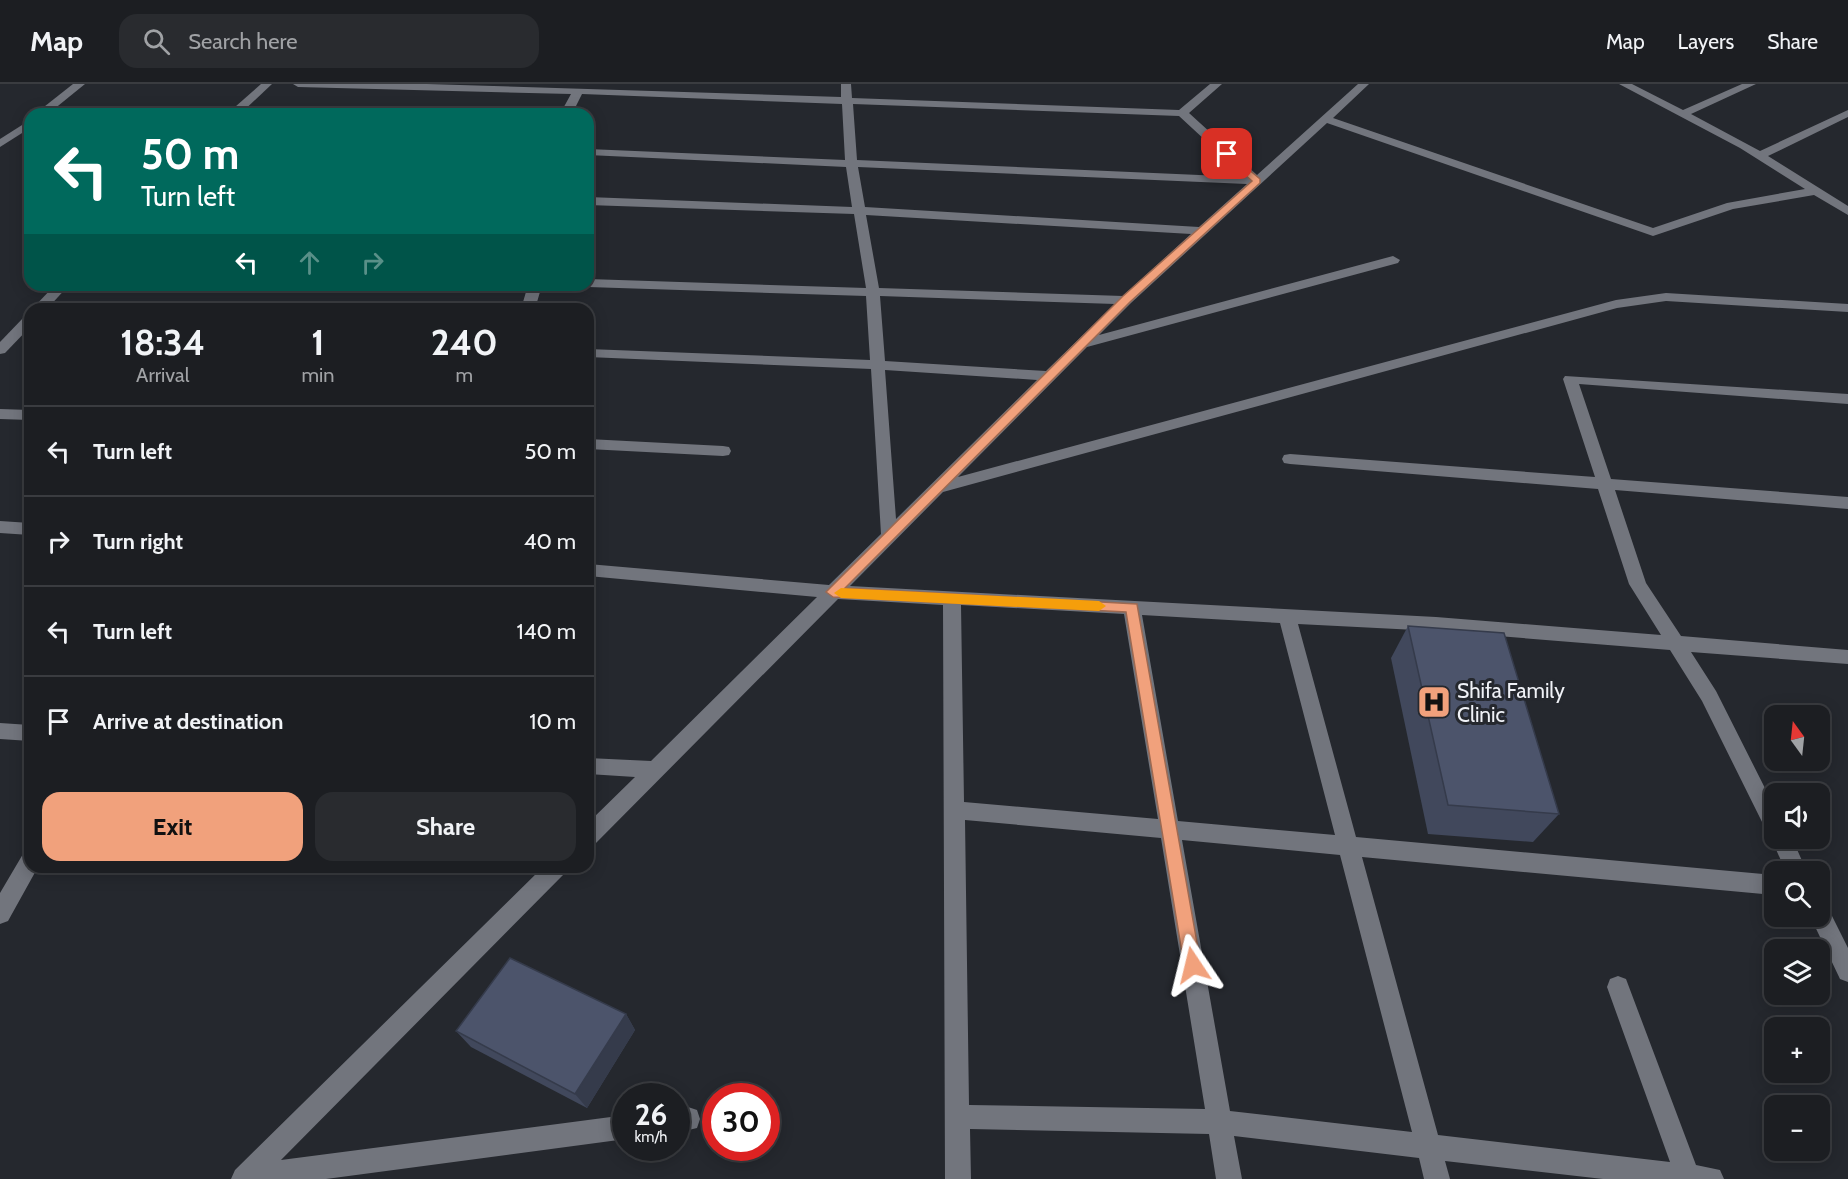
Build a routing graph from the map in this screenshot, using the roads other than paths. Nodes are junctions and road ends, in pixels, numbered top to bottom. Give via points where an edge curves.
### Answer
1 (80, 84) edge
2 (267, 84) edge
3 (298, 84) edge
4 (846, 84) edge
5 (1216, 84) edge
6 (1364, 84) edge
7 (1624, 84) edge
8 (1751, 84) edge
9 (571, 89) edge
10 (848, 102) junction
11 (49, 108) edge
12 (240, 108) edge
13 (567, 108) edge
14 (1848, 112) edge
15 (1182, 113) junction
16 (1683, 114) junction
17 (1325, 119) junction
18 (0, 126) edge
19 (24, 126) edge
20 (24, 129) edge
21 (0, 144) edge
22 (594, 152) edge
23 (1759, 156) junction
24 (851, 163) junction
25 (1257, 181) junction
26 (1816, 191) junction
27 (594, 201) edge
28 (861, 211) junction
29 (1848, 211) edge
30 (1202, 231) junction
31 (1393, 260) dead end
32 (594, 283) edge
33 (56, 291) edge
34 (873, 292) junction
35 (1126, 300) junction
36 (45, 303) edge
37 (1848, 308) edge
38 (24, 325) edge
39 (1082, 343) junction
40 (0, 350) edge
41 (594, 353) edge
42 (878, 365) junction
43 (1049, 376) junction
44 (1848, 399) edge
45 (0, 414) edge
46 (24, 415) edge
47 (594, 444) edge
48 (723, 451) dead end
49 (1290, 459) dead end
50 (1604, 484) junction
51 (936, 488) junction
52 (1848, 503) edge
53 (0, 528) edge
54 (24, 529) edge
55 (889, 535) junction
56 (594, 571) edge
57 (833, 592) junction
58 (952, 598) junction
59 (1132, 608) junction
60 (1287, 616) junction
61 (1676, 643) junction
62 (1848, 657) edge
63 (0, 731) edge
64 (24, 733) edge
65 (594, 766) edge
66 (654, 770) junction
67 (1764, 806) edge
68 (955, 810) junction
69 (1170, 830) junction
70 (594, 831) edge
71 (1349, 847) junction
72 (24, 872) edge
73 (551, 873) edge
74 (1764, 884) edge
75 (0, 914) edge
76 (1826, 927) edge
77 (1848, 971) edge
78 (1618, 987) dead end
79 (958, 1117) junction
80 (1220, 1122) junction
81 (612, 1129) edge
82 (1429, 1146) junction
83 (245, 1178) edge
84 (1696, 1178) edge
85 (958, 1179) edge
86 (1229, 1179) edge
87 (1437, 1179) edge

1 - 11 street
2 - 12 street
3 - 9 street
4 - 10 street
5 - 15 street
6 - 17 street
7 - 16 street
8 - 16 street
9 - 10 street
9 - 13 street
10 - 15 street
10 - 24 street
14 - 23 street
15 - 25 street
16 - 23 street
17 - 25 street
17 - 26 street via 1653,232 1731,206
18 - 19 street
20 - 21 street
22 - 24 street
23 - 26 street
24 - 25 street
24 - 28 street
25 - 30 street
26 - 29 street
27 - 28 street
28 - 30 street
28 - 34 street
30 - 35 street
31 - 39 street
32 - 34 street
33 - 36 street
34 - 35 street
34 - 42 street
35 - 39 street
37 - 51 street via 1666,297 1616,304
38 - 40 street
39 - 43 street
41 - 42 street
42 - 43 street
42 - 55 street
43 - 51 street
44 - 50 street via 1570,379
45 - 46 street
47 - 48 street
49 - 50 street
50 - 52 street
50 - 61 street via 1638,584
51 - 55 street
53 - 54 street
55 - 57 street
56 - 57 street
57 - 58 street
57 - 66 street
58 - 59 street
58 - 68 street
59 - 60 street
59 - 69 street
60 - 61 street
60 - 71 street
61 - 62 street
61 - 67 street via 1709,696
63 - 64 street
65 - 66 street
66 - 70 street
68 - 69 street
68 - 79 street
69 - 71 street
69 - 80 street
71 - 74 street
71 - 82 street
72 - 75 street
73 - 83 street
76 - 77 street
78 - 84 street
79 - 80 street
79 - 85 street
80 - 82 street
80 - 86 street
81 - 83 street
82 - 84 street
82 - 87 street

